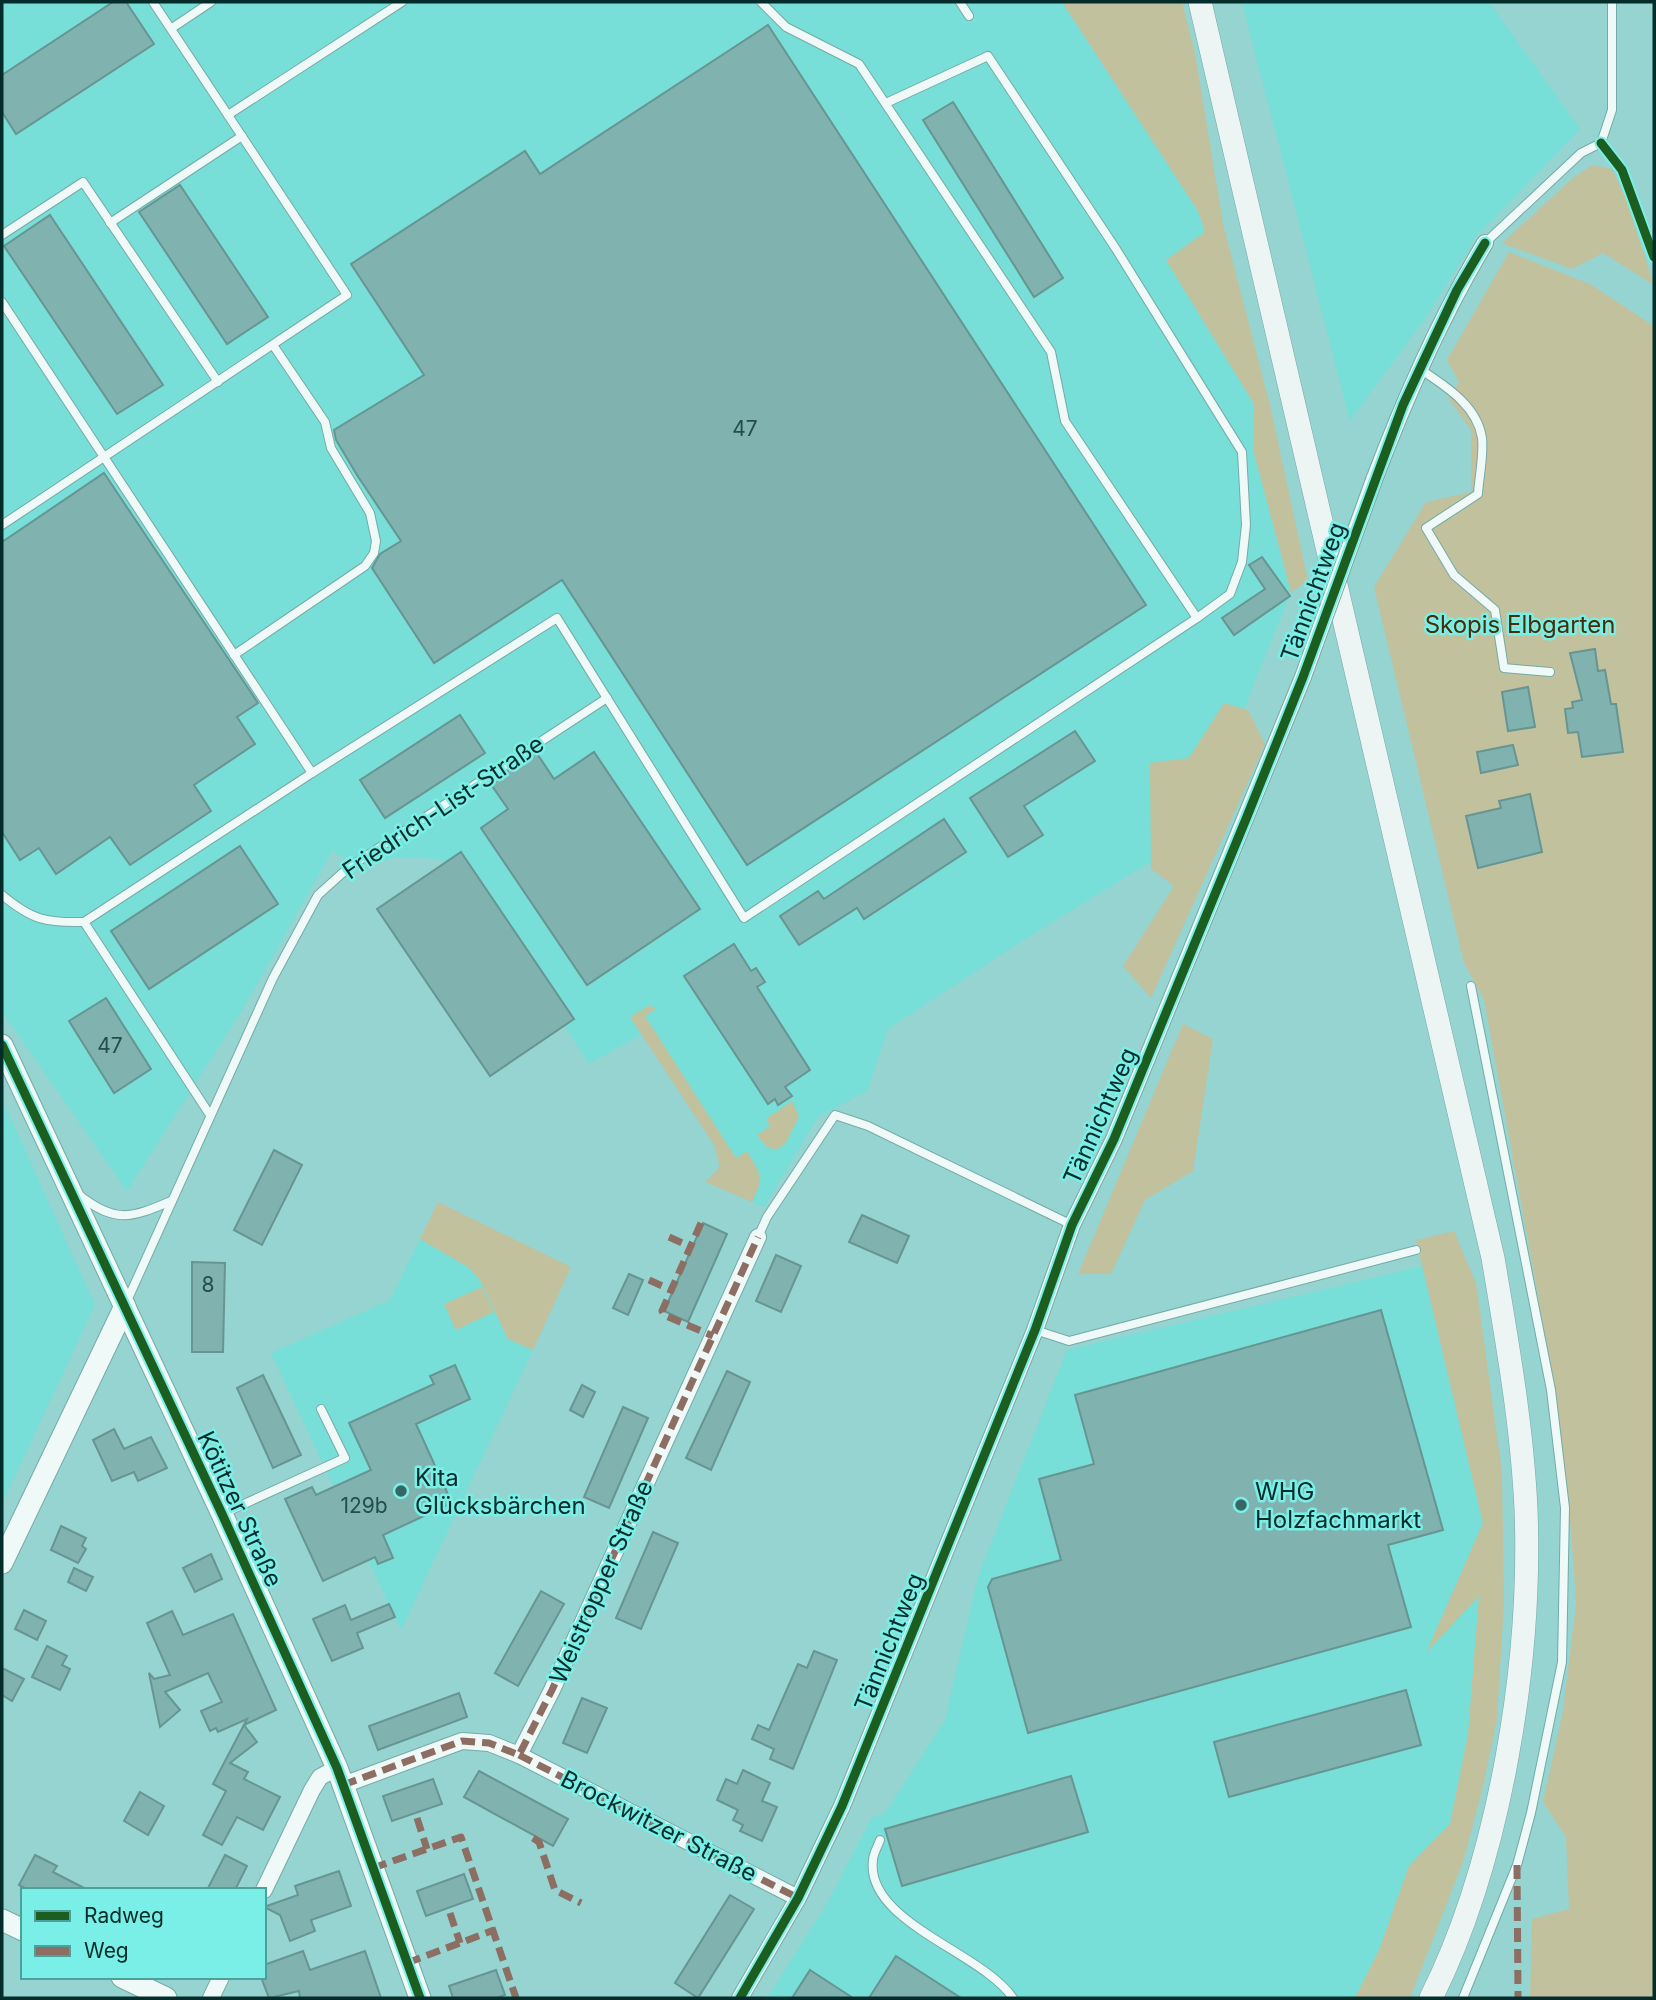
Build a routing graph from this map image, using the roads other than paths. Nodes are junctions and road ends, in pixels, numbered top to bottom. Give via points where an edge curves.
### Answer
1 (153, 2) edge
2 (211, 2) edge
3 (402, 2) edge
4 (761, 2) edge
5 (960, 2) edge
6 (1200, 2) edge
7 (1612, 2) edge
8 (969, 16) dead end
9 (172, 27) junction
10 (886, 103) junction
11 (228, 115) junction
12 (242, 136) junction
13 (110, 223) junction
14 (2, 235) edge
15 (1485, 243) joint
16 (2, 302) edge
17 (273, 345) junction
18 (1420, 369) junction
19 (218, 382) junction
20 (105, 458) junction
21 (2, 525) edge
22 (1197, 618) junction
23 (234, 655) junction
24 (1550, 672) dead end
25 (607, 698) junction
26 (312, 774) junction
27 (2, 895) edge
28 (84, 922) junction
29 (1471, 986) dead end
30 (2, 1045) edge
31 (210, 1115) junction
32 (69, 1187) junction
33 (171, 1201) junction
34 (1072, 1225) junction
35 (758, 1237) joint
36 (1416, 1250) dead end
37 (125, 1306) junction
38 (1035, 1330) junction
39 (321, 1409) dead end
40 (222, 1514) junction
41 (2, 1563) edge
42 (519, 1755) junction
43 (340, 1776) junction
44 (880, 1840) dead end
45 (265, 1888) edge
46 (798, 1898) junction
47 (2, 1920) edge
48 (21, 1929) edge
49 (125, 1979) edge
50 (220, 1979) edge
51 (166, 1998) edge
52 (211, 1998) edge
53 (419, 1998) edge
54 (740, 1998) edge
55 (1013, 1998) edge
56 (1431, 1998) edge
57 (1463, 1998) edge

1 - 9 lane
2 - 9 lane
3 - 11 lane
4 - 10 lane via 786,27 859,64
5 - 8 lane
6 - 56 main road via 1490,1244 1514,1386 1526,1510 1524,1606 1514,1707 1488,1848
7 - 15 lane via 1612,110 1601,143 1581,153
9 - 11 lane
10 - 22 lane via 1051,352 1065,421
10 - 22 lane via 988,56 1116,249 1242,452 1246,525 1242,562 1230,594
11 - 12 lane
12 - 13 lane
12 - 17 lane via 347,295
13 - 14 lane via 83,182
13 - 19 lane
15 - 18 street, Tännichtweg
16 - 20 lane
17 - 19 lane
17 - 23 lane via 325,422 331,448 370,513 376,541 365,566
18 - 24 lane via 1453,391 1469,409 1482,437 1478,494 1426,528 1454,575 1495,610 1504,668
18 - 34 street, Tännichtweg, bridge via 1374,480 1303,677 1114,1139
19 - 20 lane
20 - 21 lane
20 - 23 lane
22 - 25 lane via 744,918
23 - 26 lane
25 - 26 lane via 556,618
25 - 31 lane, Friedrich-List-Straße via 348,867 318,895 257,1011
26 - 28 lane
27 - 28 lane via 23,913 49,923
28 - 31 lane
29 - 57 lane via 1551,1390 1565,1508 1562,1662 1531,1813 1517,1865
30 - 32 street, Kötitzer Straße
31 - 33 lane, Friedrich-List-Straße
32 - 33 lane via 100,1212 118,1217 138,1216
32 - 37 street, Kötitzer Straße
33 - 37 lane, Friedrich-List-Straße
34 - 35 lane via 868,1126 835,1115
34 - 38 street, Tännichtweg
35 - 42 street, Weistropper Straße
36 - 38 lane via 1069,1341
37 - 40 street, Kötitzer Straße
37 - 41 street, Friedrich-List-Straße
38 - 46 street, Tännichtweg via 842,1806
39 - 40 lane via 345,1458
40 - 43 street, Kötitzer Straße
42 - 43 street via 489,1743 462,1741
42 - 46 street, Brockwitzer Straße
43 - 45 street via 320,1777
43 - 53 street, Kötitzer Straße
44 - 55 lane via 873,1860 876,1884 896,1913 982,1968
46 - 54 street, Tännichtweg
47 - 48 street
49 - 51 street
50 - 52 street

